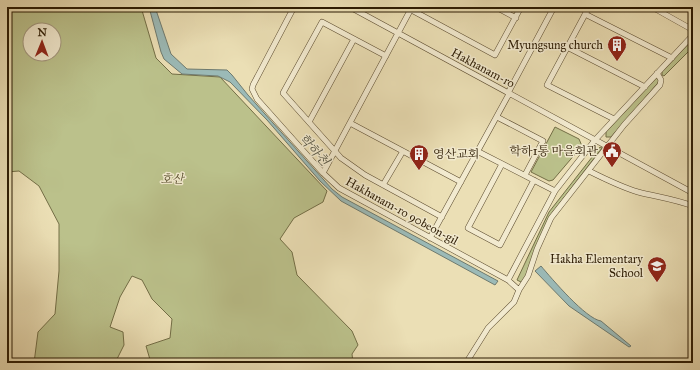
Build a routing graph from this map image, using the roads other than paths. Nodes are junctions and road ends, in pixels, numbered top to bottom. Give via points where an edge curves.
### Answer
1 (294, 7) edge
2 (350, 7) edge
3 (496, 7) edge
4 (521, 7) edge
5 (554, 7) edge
6 (589, 7) edge
7 (652, 7) edge
8 (410, 8) edge
9 (585, 14) junction
10 (516, 18) junction
11 (693, 30) edge
12 (398, 33) junction
13 (693, 35) edge
14 (354, 38) junction
15 (567, 47) junction
16 (386, 56) junction
17 (672, 58) junction
18 (657, 73) junction
19 (644, 87) junction
20 (509, 93) junction
21 (497, 117) junction
22 (614, 119) junction
23 (309, 122) junction
24 (350, 123) junction
25 (595, 140) junction
26 (607, 147) junction
27 (403, 151) junction
28 (477, 151) junction
29 (335, 152) junction
30 (502, 164) junction
31 (589, 171) junction
32 (323, 173) junction
33 (525, 176) junction
34 (534, 180) junction
35 (461, 182) junction
36 (383, 185) junction
37 (555, 191) junction
38 (693, 193) edge
39 (693, 206) edge
40 (442, 217) junction
41 (430, 238) junction
42 (508, 280) junction
43 (519, 290) junction
44 (466, 363) edge

1 - 32 street, Hakhanam-ro 90beon-gil via 252,89 257,99
2 - 12 street, Hakhanam-ro
3 - 10 street
4 - 10 street
5 - 20 street
6 - 9 street
7 - 11 street
8 - 10 street via 495,55
8 - 12 street
9 - 15 street
9 - 17 street
12 - 16 street
12 - 20 street, Hakhanam-ro
13 - 17 street
14 - 16 street
14 - 23 street
14 - 23 street via 322,22 283,93
15 - 19 street
15 - 22 street via 547,85
16 - 24 street
17 - 18 street
18 - 19 street
18 - 26 street via 661,80 660,85
19 - 22 street
20 - 21 street
20 - 25 street, Hakhanam-ro
21 - 28 street
21 - 33 street via 543,141
22 - 25 street
23 - 29 street
24 - 27 street
24 - 29 street
25 - 26 street, Hakhanam-ro
25 - 37 street
26 - 31 street
26 - 38 street, Hakhanam-ro
27 - 35 street
27 - 36 street
28 - 30 street
28 - 35 street
29 - 32 street
29 - 36 street
30 - 33 street
30 - 34 street via 468,228 500,245
31 - 39 street via 638,192 669,197
31 - 43 street via 551,218 528,276
32 - 41 street, Hakhanam-ro 90beon-gil via 339,188
33 - 34 street
34 - 37 street
35 - 40 street
36 - 40 street
37 - 42 street
40 - 41 street
41 - 42 street, Hakhanam-ro 90beon-gil
42 - 43 street, Hakhanam-ro 90beon-gil
43 - 44 street via 514,302 488,328

